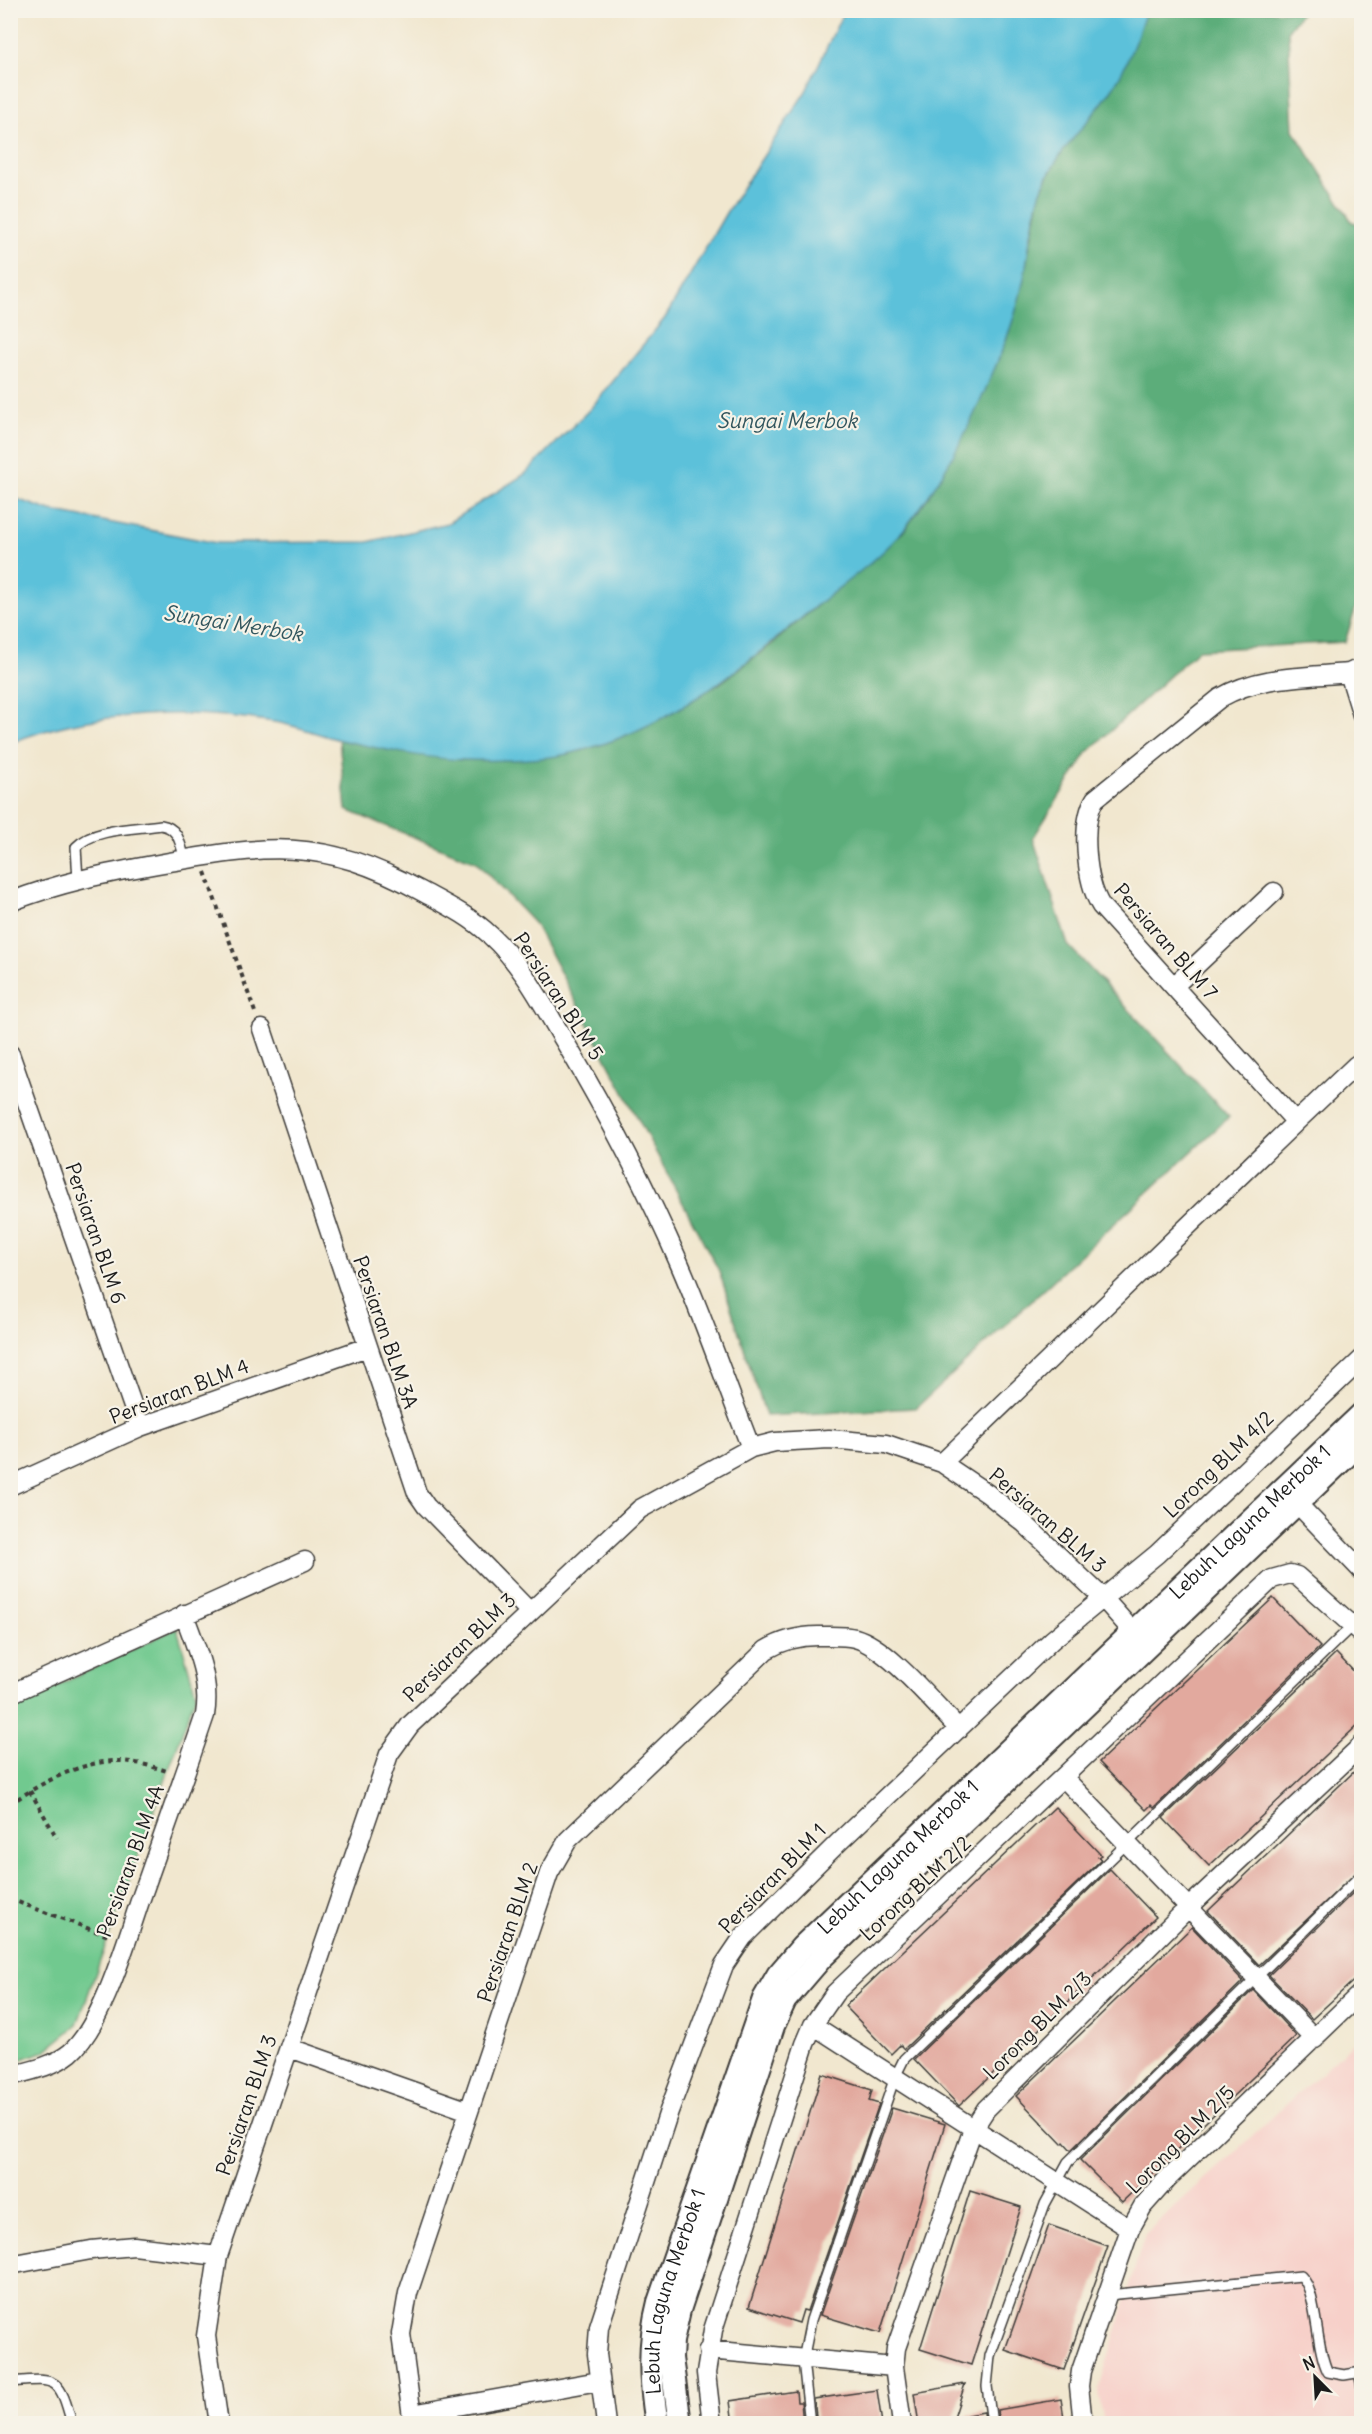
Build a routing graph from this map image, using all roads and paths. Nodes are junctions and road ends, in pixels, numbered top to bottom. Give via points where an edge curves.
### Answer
1 (1355, 670) edge
2 (1362, 715) edge
3 (192, 858) junction
4 (78, 879) junction
5 (1274, 892) dead end
6 (10, 902) edge
7 (1174, 986) junction
8 (262, 1029) joint
9 (10, 1054) edge
10 (1356, 1065) dead end
11 (1296, 1122) junction
12 (367, 1347) junction
13 (1362, 1359) edge
14 (1362, 1414) edge
15 (140, 1427) junction
16 (1362, 1441) edge
17 (751, 1448) junction
18 (942, 1463) junction
19 (10, 1486) edge
20 (1290, 1496) junction
21 (305, 1561) dead end
22 (1362, 1571) edge
23 (1103, 1598) junction
24 (530, 1611) junction
25 (184, 1614) junction
26 (1357, 1629) edge
27 (1132, 1631) junction
28 (1148, 1648) junction
29 (10, 1694) edge
30 (959, 1729) junction
31 (1362, 1745) edge
32 (184, 1776) junction
33 (1064, 1778) junction
34 (30, 1791) junction
35 (10, 1804) edge
36 (57, 1838) dead end
37 (1127, 1844) junction
38 (1362, 1874) edge
39 (10, 1899) edge
40 (1188, 1908) junction
41 (125, 1942) junction
42 (1255, 1977) junction
43 (1362, 1992) edge
44 (813, 2025) junction
45 (1315, 2039) junction
46 (290, 2048) junction
47 (10, 2076) edge
48 (895, 2077) junction
49 (469, 2112) junction
50 (973, 2129) junction
51 (1054, 2183) junction
52 (1130, 2229) junction
53 (218, 2256) junction
54 (10, 2265) edge
55 (1108, 2295) junction
56 (708, 2350) junction
57 (803, 2361) junction
58 (894, 2367) junction
59 (1360, 2372) edge
60 (600, 2381) junction
61 (10, 2382) edge
62 (1362, 2388) edge
63 (412, 2419) edge
64 (72, 2424) edge
65 (219, 2424) edge
66 (606, 2424) edge
67 (657, 2424) edge
68 (680, 2424) edge
69 (712, 2424) edge
70 (810, 2424) edge
71 (902, 2424) edge
72 (992, 2424) edge
73 (1083, 2424) edge

1 - 2 street
1 - 7 street, Persiaran BLM 7 via 1269,681 1233,690 1104,792 1089,809 1089,871 1096,898
3 - 4 street, Persiaran BLM 5
3 - 4 lane via 171,827 101,834 82,840 76,847
3 - 8 path
3 - 17 street, Persiaran BLM 5 via 279,848 330,853 357,861 392,875 465,916 510,955 579,1065 644,1189 680,1264
4 - 6 street, Persiaran BLM 5
5 - 7 street
7 - 11 street, Persiaran BLM 7
8 - 12 street, Persiaran BLM 3A
9 - 15 street, Persiaran BLM 6
10 - 11 street
11 - 18 street
12 - 15 street, Persiaran BLM 4
12 - 24 street, Persiaran BLM 3A via 417,1493
13 - 23 street, Lorong BLM 4/2 via 1157,1554
14 - 20 street, Lebuh Laguna Merbok 1
15 - 19 street, Persiaran BLM 4
16 - 20 street, Lebuh Laguna Merbok 1
17 - 18 street, Persiaran BLM 3 via 805,1440 857,1441 903,1448
17 - 24 street, Persiaran BLM 3 via 640,1509
18 - 23 street, Persiaran BLM 3 via 1016,1516
20 - 22 street
20 - 27 street, Lebuh Laguna Merbok 1
20 - 28 street, Lebuh Laguna Merbok 1
21 - 25 street
23 - 27 street, Persiaran BLM 3
23 - 30 street, Persiaran BLM 1 via 1078,1616
24 - 46 street, Persiaran BLM 3 via 410,1725 389,1754
25 - 29 street
25 - 32 street, Persiaran BLM 4A via 205,1673 208,1697
26 - 33 street, Lorong BLM 2/2 via 1297,1576 1272,1579
26 - 37 lane
27 - 28 street, Persiaran BLM 3
27 - 67 street, Lebuh Laguna Merbok 1 via 802,1947 778,1975 764,1999 659,2302 650,2358
28 - 68 street, Lebuh Laguna Merbok 1 via 821,1958 785,2000 751,2086 679,2310 671,2358
30 - 49 street, Persiaran BLM 2 via 882,1653 855,1638 807,1636 766,1650 568,1840 549,1873
30 - 60 street, Persiaran BLM 1 via 840,1840 731,1952 669,2111 599,2328
31 - 40 street, Lorong BLM 2/3
32 - 34 path via 140,1763 116,1761 88,1767
32 - 41 street, Persiaran BLM 4A
33 - 37 street
33 - 44 street, Lorong BLM 2/2 via 836,1993
34 - 35 path
34 - 36 path
37 - 40 street
37 - 48 lane via 904,2059
38 - 42 lane
39 - 41 path
40 - 42 street
40 - 50 street, Lorong BLM 2/3 via 1021,2071
41 - 47 street, Persiaran BLM 4A via 94,2022 84,2037 59,2060
42 - 45 street
42 - 51 lane via 1068,2162
43 - 45 street, Lorong BLM 2/5
44 - 48 street
44 - 56 street, Lorong BLM 2/2
45 - 52 street, Lorong BLM 2/5 via 1167,2179 1143,2206
46 - 49 street
46 - 53 street, Persiaran BLM 3
48 - 50 street
48 - 57 lane via 811,2320
49 - 63 street, Persiaran BLM 2 via 402,2316
50 - 51 street
50 - 58 street, Lorong BLM 2/3 via 902,2328
51 - 52 street
51 - 72 lane via 990,2356 987,2386
52 - 55 street, Lorong BLM 2/5
53 - 54 street via 134,2246
53 - 65 street, Persiaran BLM 3 via 206,2336
55 - 59 lane via 1301,2276 1308,2286 1328,2372
55 - 73 street, Lorong BLM 2/5 via 1079,2386
56 - 57 street
56 - 69 street, Lorong BLM 2/2 via 706,2391
57 - 58 street
57 - 70 lane
58 - 71 street, Lorong BLM 2/3
59 - 62 lane
60 - 63 street
60 - 66 street, Persiaran BLM 1
61 - 64 lane via 54,2381 65,2398

